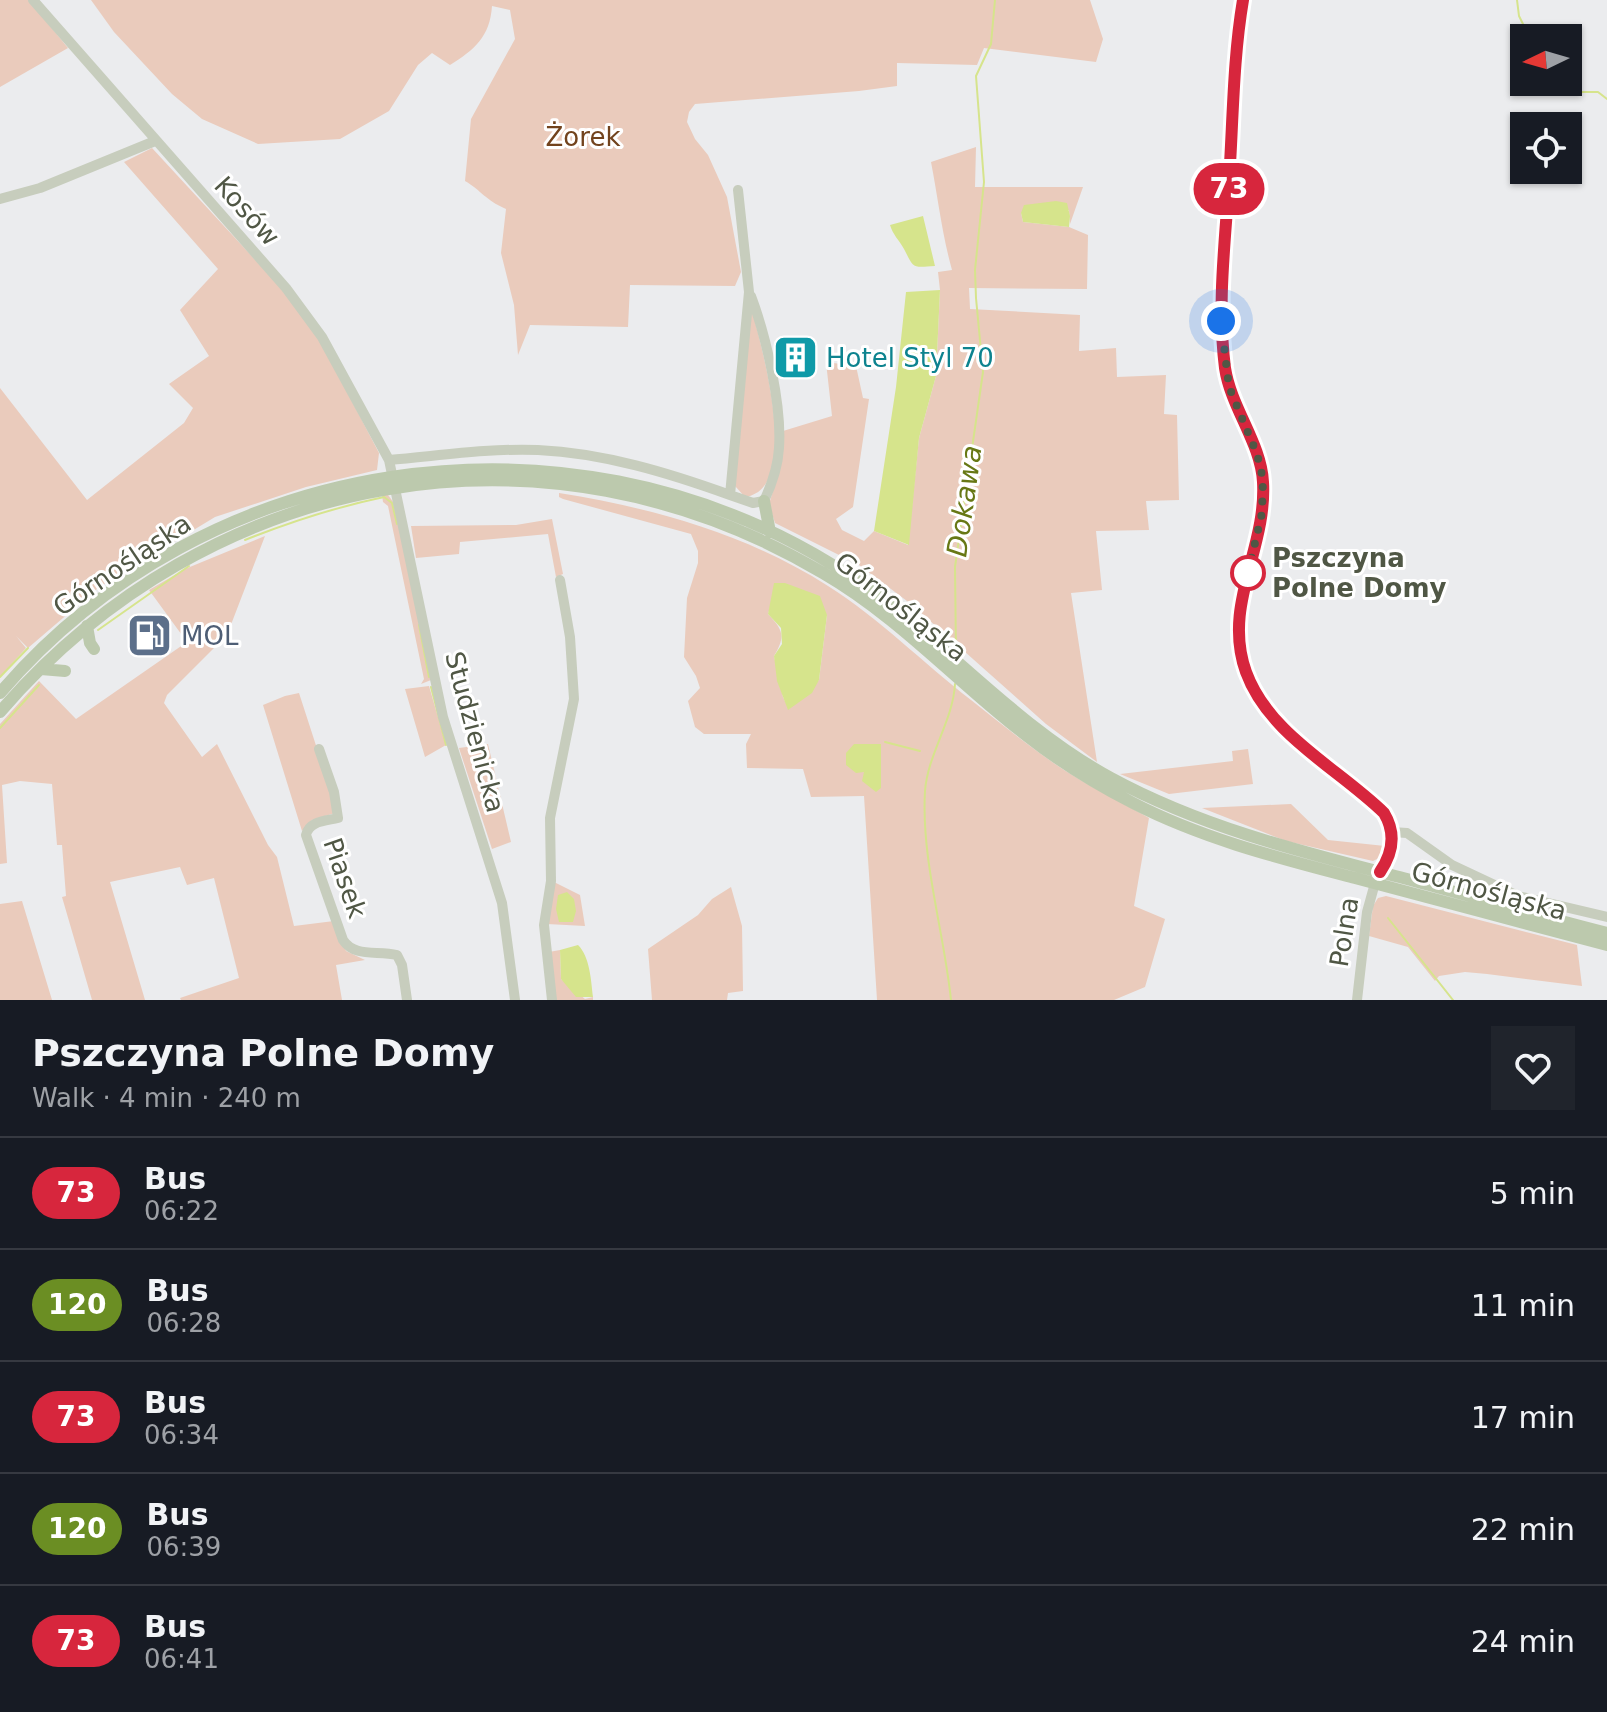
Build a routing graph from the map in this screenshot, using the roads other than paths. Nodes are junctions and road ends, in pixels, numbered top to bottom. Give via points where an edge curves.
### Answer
1 (33, 0) edge
2 (1243, 0) edge
3 (155, 141) junction
4 (738, 190) dead end
5 (0, 199) edge
6 (749, 292) junction
7 (389, 460) junction
8 (394, 482) junction
9 (730, 495) junction
10 (764, 501) junction
11 (770, 532) junction
12 (560, 580) dead end
13 (87, 626) junction
14 (94, 649) dead end
15 (948, 661) junction
16 (41, 669) junction
17 (65, 671) dead end
18 (0, 693) edge
19 (0, 712) edge
20 (319, 749) dead end
21 (1392, 832) junction
22 (1378, 878) junction
23 (1607, 917) edge
24 (1607, 933) edge
25 (1607, 945) edge
26 (407, 1000) edge
27 (515, 1000) edge
28 (552, 1000) edge
29 (1357, 1000) edge

1 - 3 street, Kosów
2 - 21 street via 1220,293 1229,387 1263,479 1262,513 1239,608 1242,658 1271,717 1378,807
3 - 5 street
3 - 7 street, Kosów via 308,317
4 - 6 street
6 - 9 street
6 - 10 street via 780,430 776,470
7 - 8 street, Kosów
7 - 9 street via 538,450 628,464
8 - 11 main road, Górnośląska via 486,469 586,476 674,495
8 - 13 main road, Górnośląska via 223,539 146,583
8 - 15 main road, Górnośląska via 538,482 621,494 696,515 825,574
8 - 18 main road, Górnośląska via 347,484 281,503 186,544 91,606
8 - 27 street, Studzienicka via 443,717 502,903
9 - 10 street
10 - 11 main road
11 - 15 main road, Górnośląska via 852,576 898,611
12 - 28 street via 574,699 550,818 551,881 544,925
13 - 14 main road
13 - 16 main road, Górnośląska
15 - 22 main road, Górnośląska via 1049,739 1110,778 1245,834
16 - 17 main road
16 - 19 main road, Górnośląska
20 - 26 street, Piasek via 338,818 313,824 306,835 343,940 357,952 397,955
21 - 22 street, Polna
21 - 23 street via 1407,833 1452,865 1518,896
22 - 24 main road, Górnośląska
22 - 25 main road, Górnośląska
22 - 29 street, Polna via 1364,928

